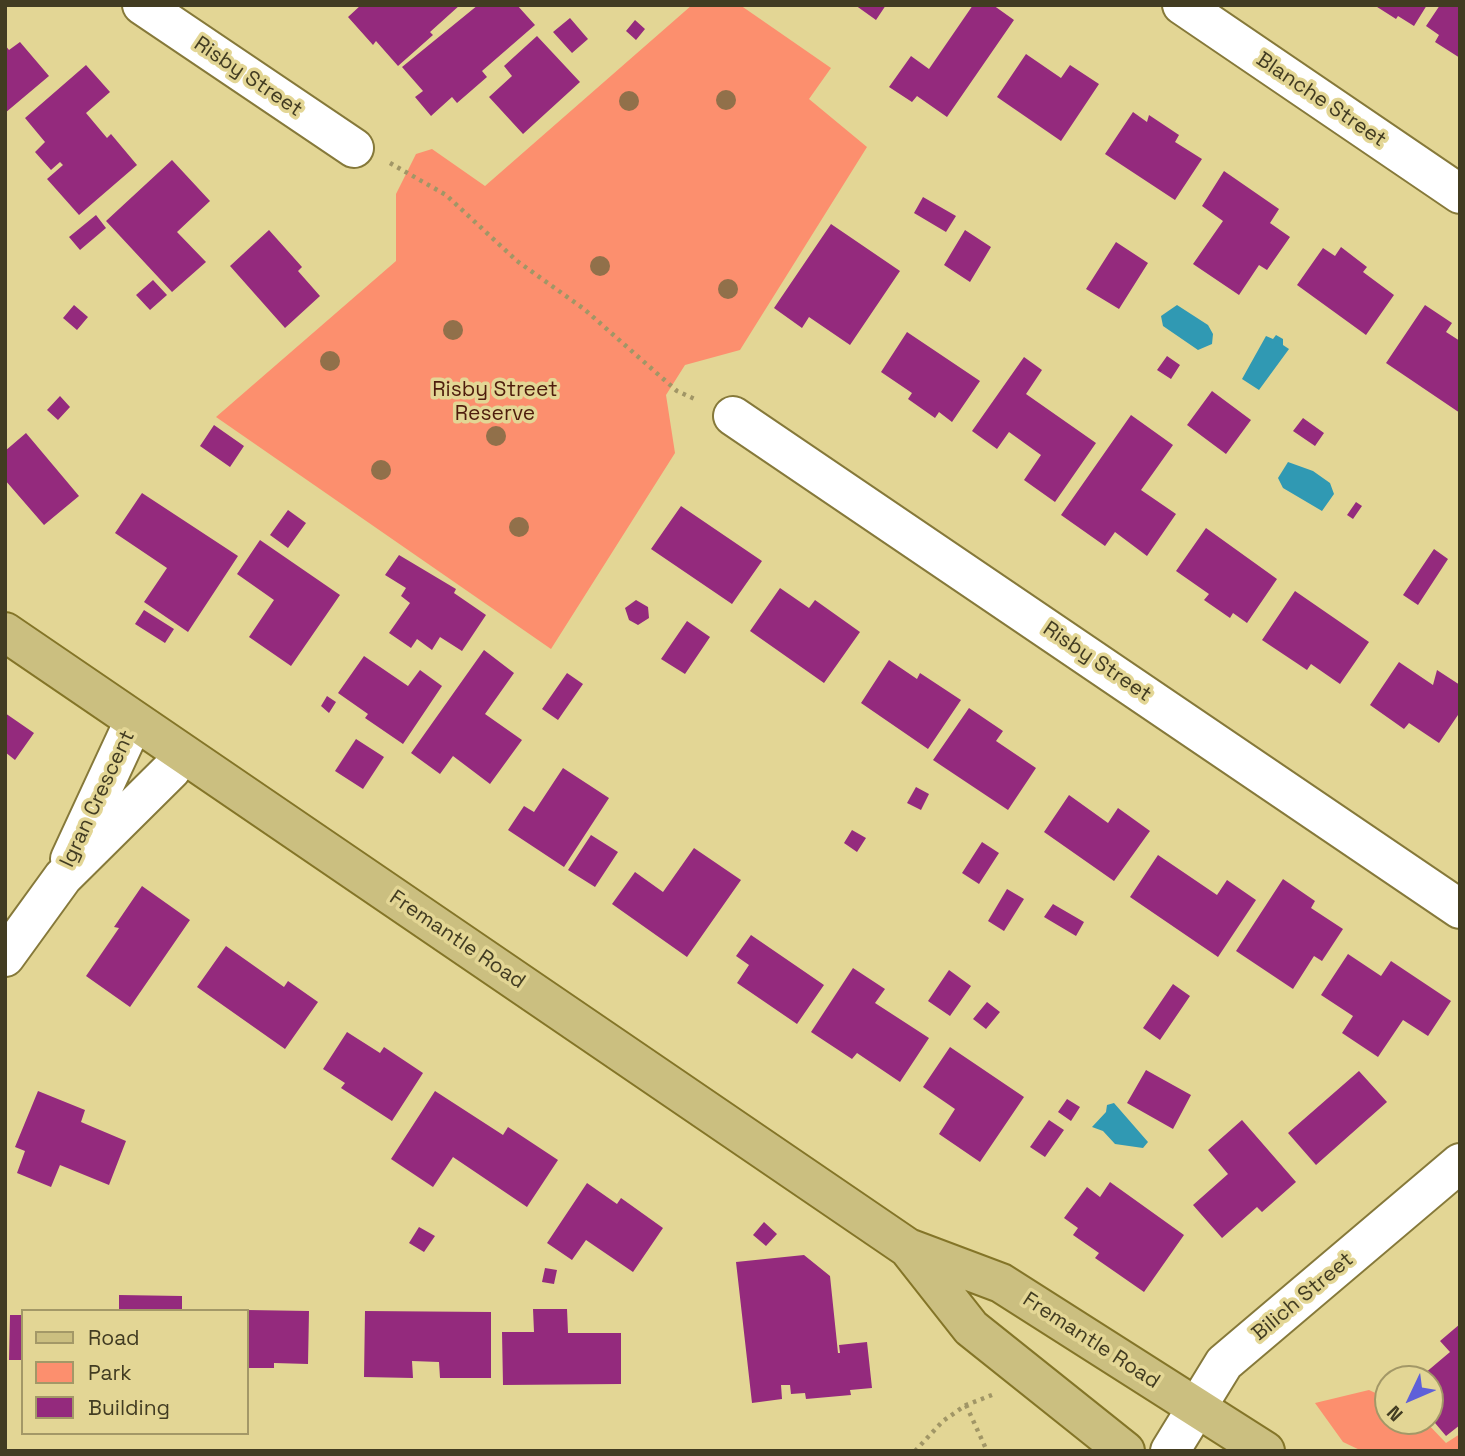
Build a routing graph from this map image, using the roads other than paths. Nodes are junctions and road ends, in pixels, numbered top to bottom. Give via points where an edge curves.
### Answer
1 (142, 5) edge
2 (1182, 5) edge
3 (354, 148) road end
4 (1460, 194) edge
5 (733, 416) road end
6 (5, 632) edge
7 (134, 721) junction
8 (182, 754) junction
9 (63, 877) junction
10 (1460, 909) edge
11 (5, 957) edge
12 (1460, 1163) edge
13 (908, 1248) junction
14 (1196, 1408) junction
15 (1125, 1451) edge
16 (1170, 1451) edge
17 (1265, 1451) edge

1 - 3 street, Risby Street
2 - 4 street, Blanche Street
5 - 10 street, Risby Street
6 - 7 main road, Fremantle Road
7 - 8 main road, Fremantle Road
7 - 9 street, Igran Crescent
8 - 9 street, Igran Crescent
8 - 13 main road, Fremantle Road
9 - 11 street, Igran Crescent
12 - 14 street, Bilich Street via 1230,1357
13 - 14 main road, Fremantle Road via 1000,1283
13 - 15 main road, Fremantle Road via 971,1328
14 - 16 street, Bilich Street
14 - 17 main road, Fremantle Road

